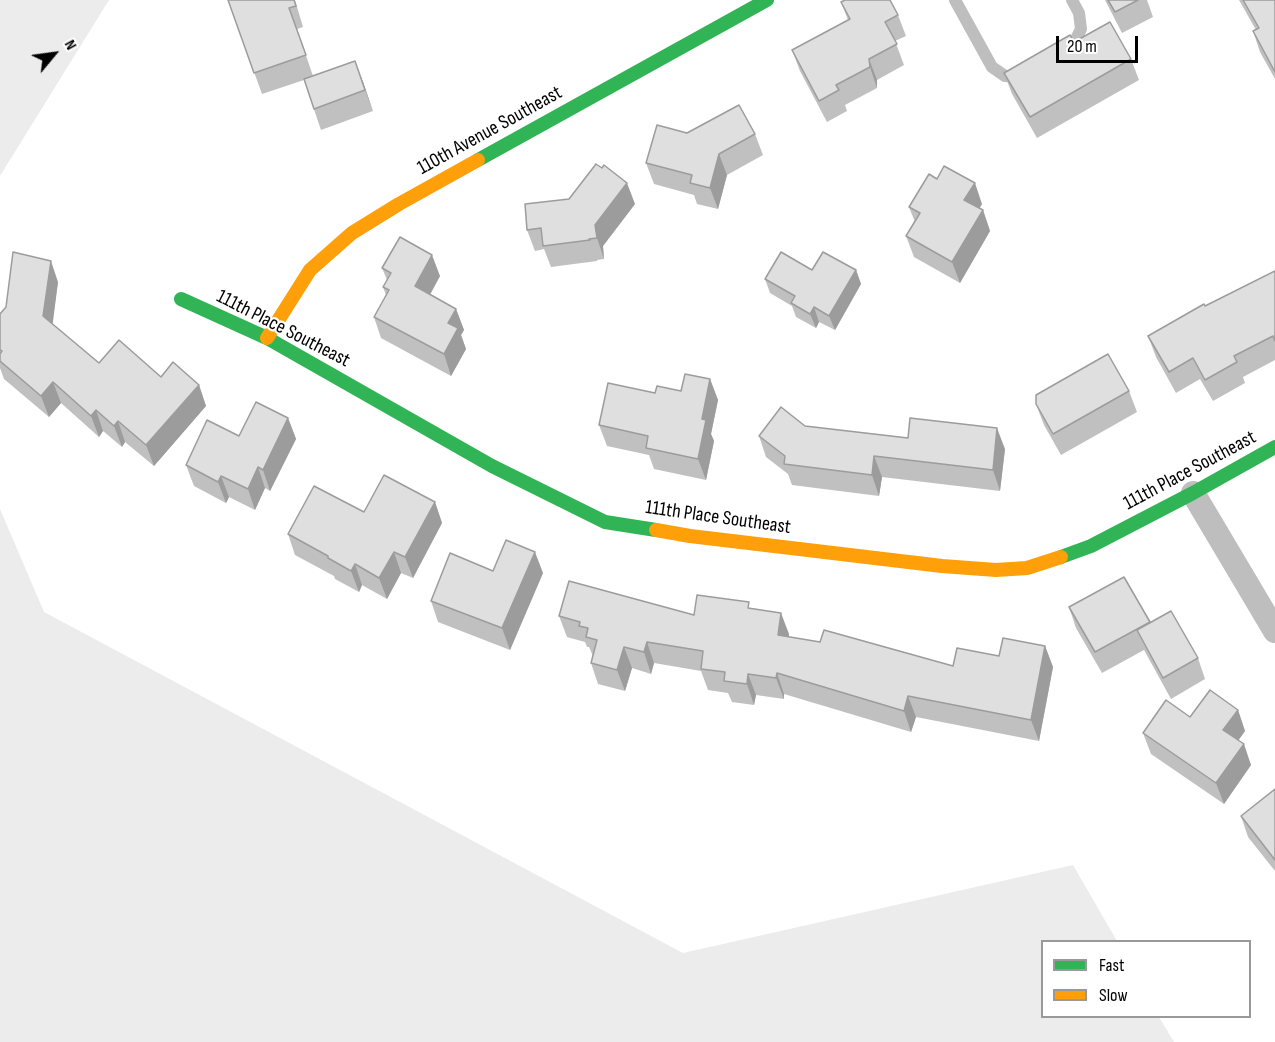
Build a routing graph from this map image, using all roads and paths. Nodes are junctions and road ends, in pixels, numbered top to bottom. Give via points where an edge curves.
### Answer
1 (767, 0) edge
2 (955, 0) edge
3 (1072, 0) edge
4 (1051, 58) edge
5 (1035, 70) edge
6 (181, 299) dead end
7 (267, 338) junction
8 (1275, 447) edge
9 (1193, 493) junction
10 (1275, 631) edge

1 - 7 street, 110th Avenue Southeast via 352,233 310,270
2 - 5 lane via 992,67 1005,76 1019,78
3 - 4 lane via 1081,29 1076,39
6 - 7 street, 111th Place Southeast
7 - 9 street, 111th Place Southeast via 492,466 605,522 690,536 996,570 1043,564 1083,549
8 - 9 street, 111th Place Southeast
9 - 10 street

